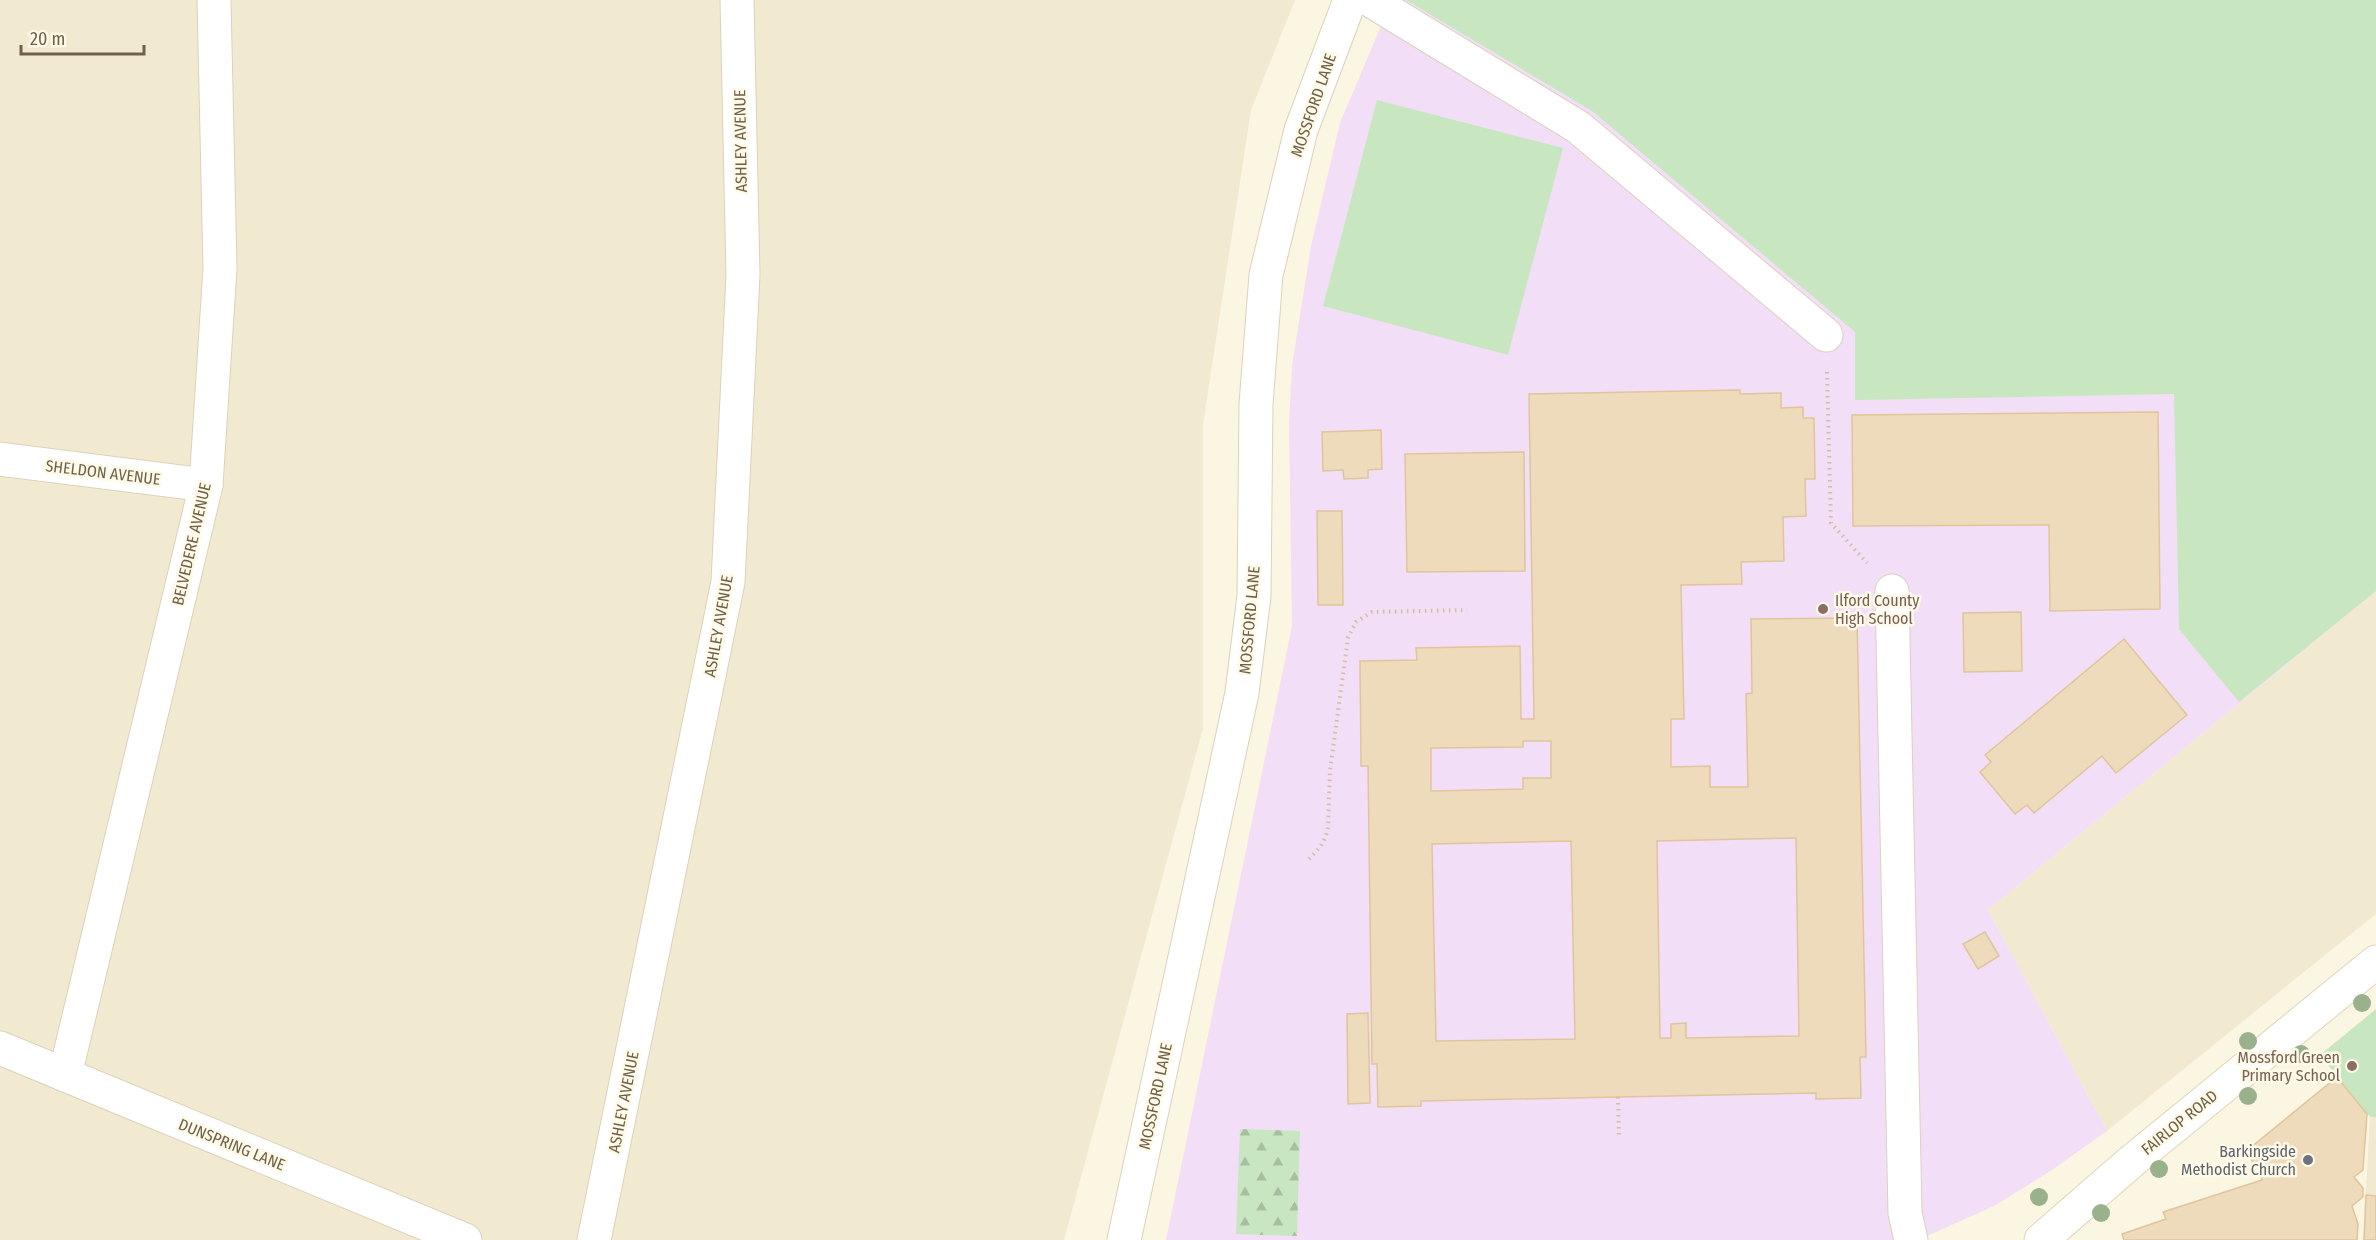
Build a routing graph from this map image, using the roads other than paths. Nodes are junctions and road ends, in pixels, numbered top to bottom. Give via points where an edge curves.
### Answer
1 (214, 0) edge
2 (737, 0) edge
3 (1350, 0) edge
4 (1370, 0) edge
5 (1826, 335) road end
6 (0, 459) edge
7 (206, 484) junction
8 (1892, 591) road end
9 (2376, 962) edge
10 (0, 1048) edge
11 (66, 1075) junction
12 (465, 1240) edge
13 (594, 1240) edge
14 (1124, 1240) edge
15 (1911, 1240) edge
16 (2041, 1240) edge

1 - 7 street, BELVEDERE AVENUE via 220,268
2 - 13 street, ASHLEY AVENUE via 743,275 728,582
3 - 14 street, MOSSFORD LANE via 1301,130 1266,274 1256,404 1254,596 1242,693
4 - 5 street via 1578,128
6 - 7 street, SHELDON AVENUE
7 - 11 street, BELVEDERE AVENUE
8 - 15 street via 1905,1213
9 - 16 street, FAIRLOP ROAD via 2089,1196
10 - 11 street, DUNSPRING LANE
11 - 12 street, DUNSPRING LANE

